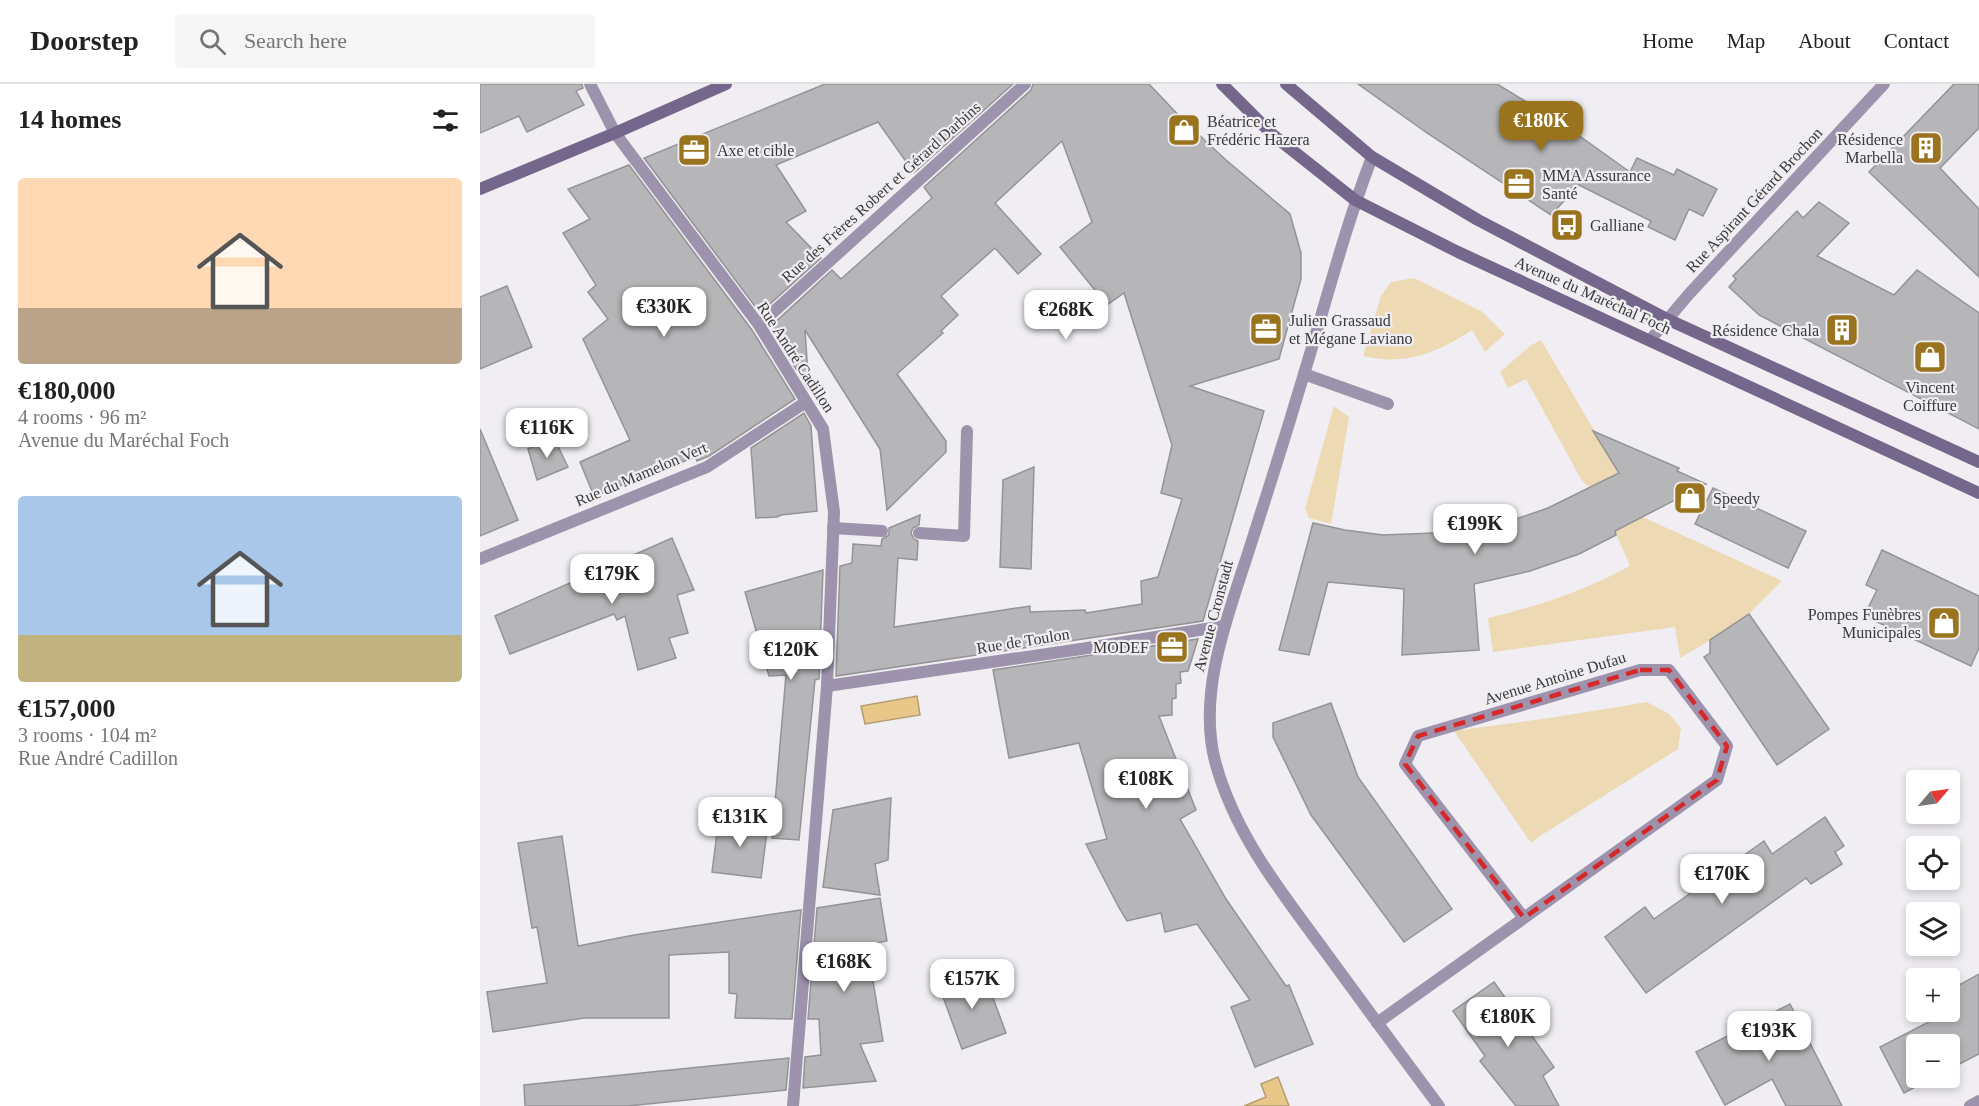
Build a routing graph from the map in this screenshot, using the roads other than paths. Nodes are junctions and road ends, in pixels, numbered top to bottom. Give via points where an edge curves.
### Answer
1 (590, 84) edge
2 (726, 84) edge
3 (1025, 84) edge
4 (1222, 84) edge
5 (1286, 84) edge
6 (1884, 84) edge
7 (615, 133) junction
8 (1372, 157) junction
9 (480, 189) edge
10 (1355, 200) junction
11 (1669, 320) junction
12 (759, 325) junction
13 (1651, 339) junction
14 (1304, 374) junction
15 (806, 402) junction
16 (1388, 404) dead end
17 (967, 431) dead end
18 (1979, 462) edge
19 (1979, 493) edge
20 (833, 528) junction
21 (882, 531) dead end
22 (919, 533) dead end
23 (480, 559) edge
24 (1224, 626) junction
25 (827, 686) junction
26 (1524, 918) junction
27 (1377, 1023) junction
28 (1979, 1101) edge
29 (793, 1106) edge
30 (1439, 1106) edge
31 (1970, 1106) edge

1 - 7 street, Rue André Cadillon
2 - 7 main road
3 - 12 street, Rue des Frères Robert et Gérard Darbins
4 - 10 main road, Avenue du Maréchal Foch via 1273,135
5 - 8 main road, Avenue du Maréchal Foch
6 - 11 street, Rue Aspirant Gérard Brochon
7 - 9 main road
7 - 12 street, Rue André Cadillon
8 - 10 street, Avenue Cronstadt
8 - 11 main road, Avenue du Maréchal Foch via 1478,220
10 - 13 main road, Avenue du Maréchal Foch via 1458,252
10 - 14 street, Avenue Cronstadt
11 - 13 street, Rue Aspirant Gérard Brochon
11 - 18 main road, Avenue du Maréchal Foch
12 - 15 street, Rue André Cadillon
13 - 19 main road, Avenue du Maréchal Foch
14 - 16 street
14 - 24 street, Avenue Cronstadt
15 - 20 street, Rue André Cadillon via 823,429
15 - 23 street, Rue du Mamelon Vert via 707,467
17 - 22 street via 964,536
20 - 21 street
20 - 25 street, Rue André Cadillon
24 - 25 street, Rue de Toulon
24 - 27 street, Avenue Cronstadt via 1212,675 1210,724 1214,758 1224,788 1245,835 1273,881
25 - 29 street, Rue André Cadillon
26 - 26 street, Avenue Antoine Dufau via 1717,780 1727,746 1669,670 1640,670 1418,736 1405,764
26 - 27 street, Avenue Antoine Dufau
27 - 30 street, Avenue Cronstadt
28 - 31 street

